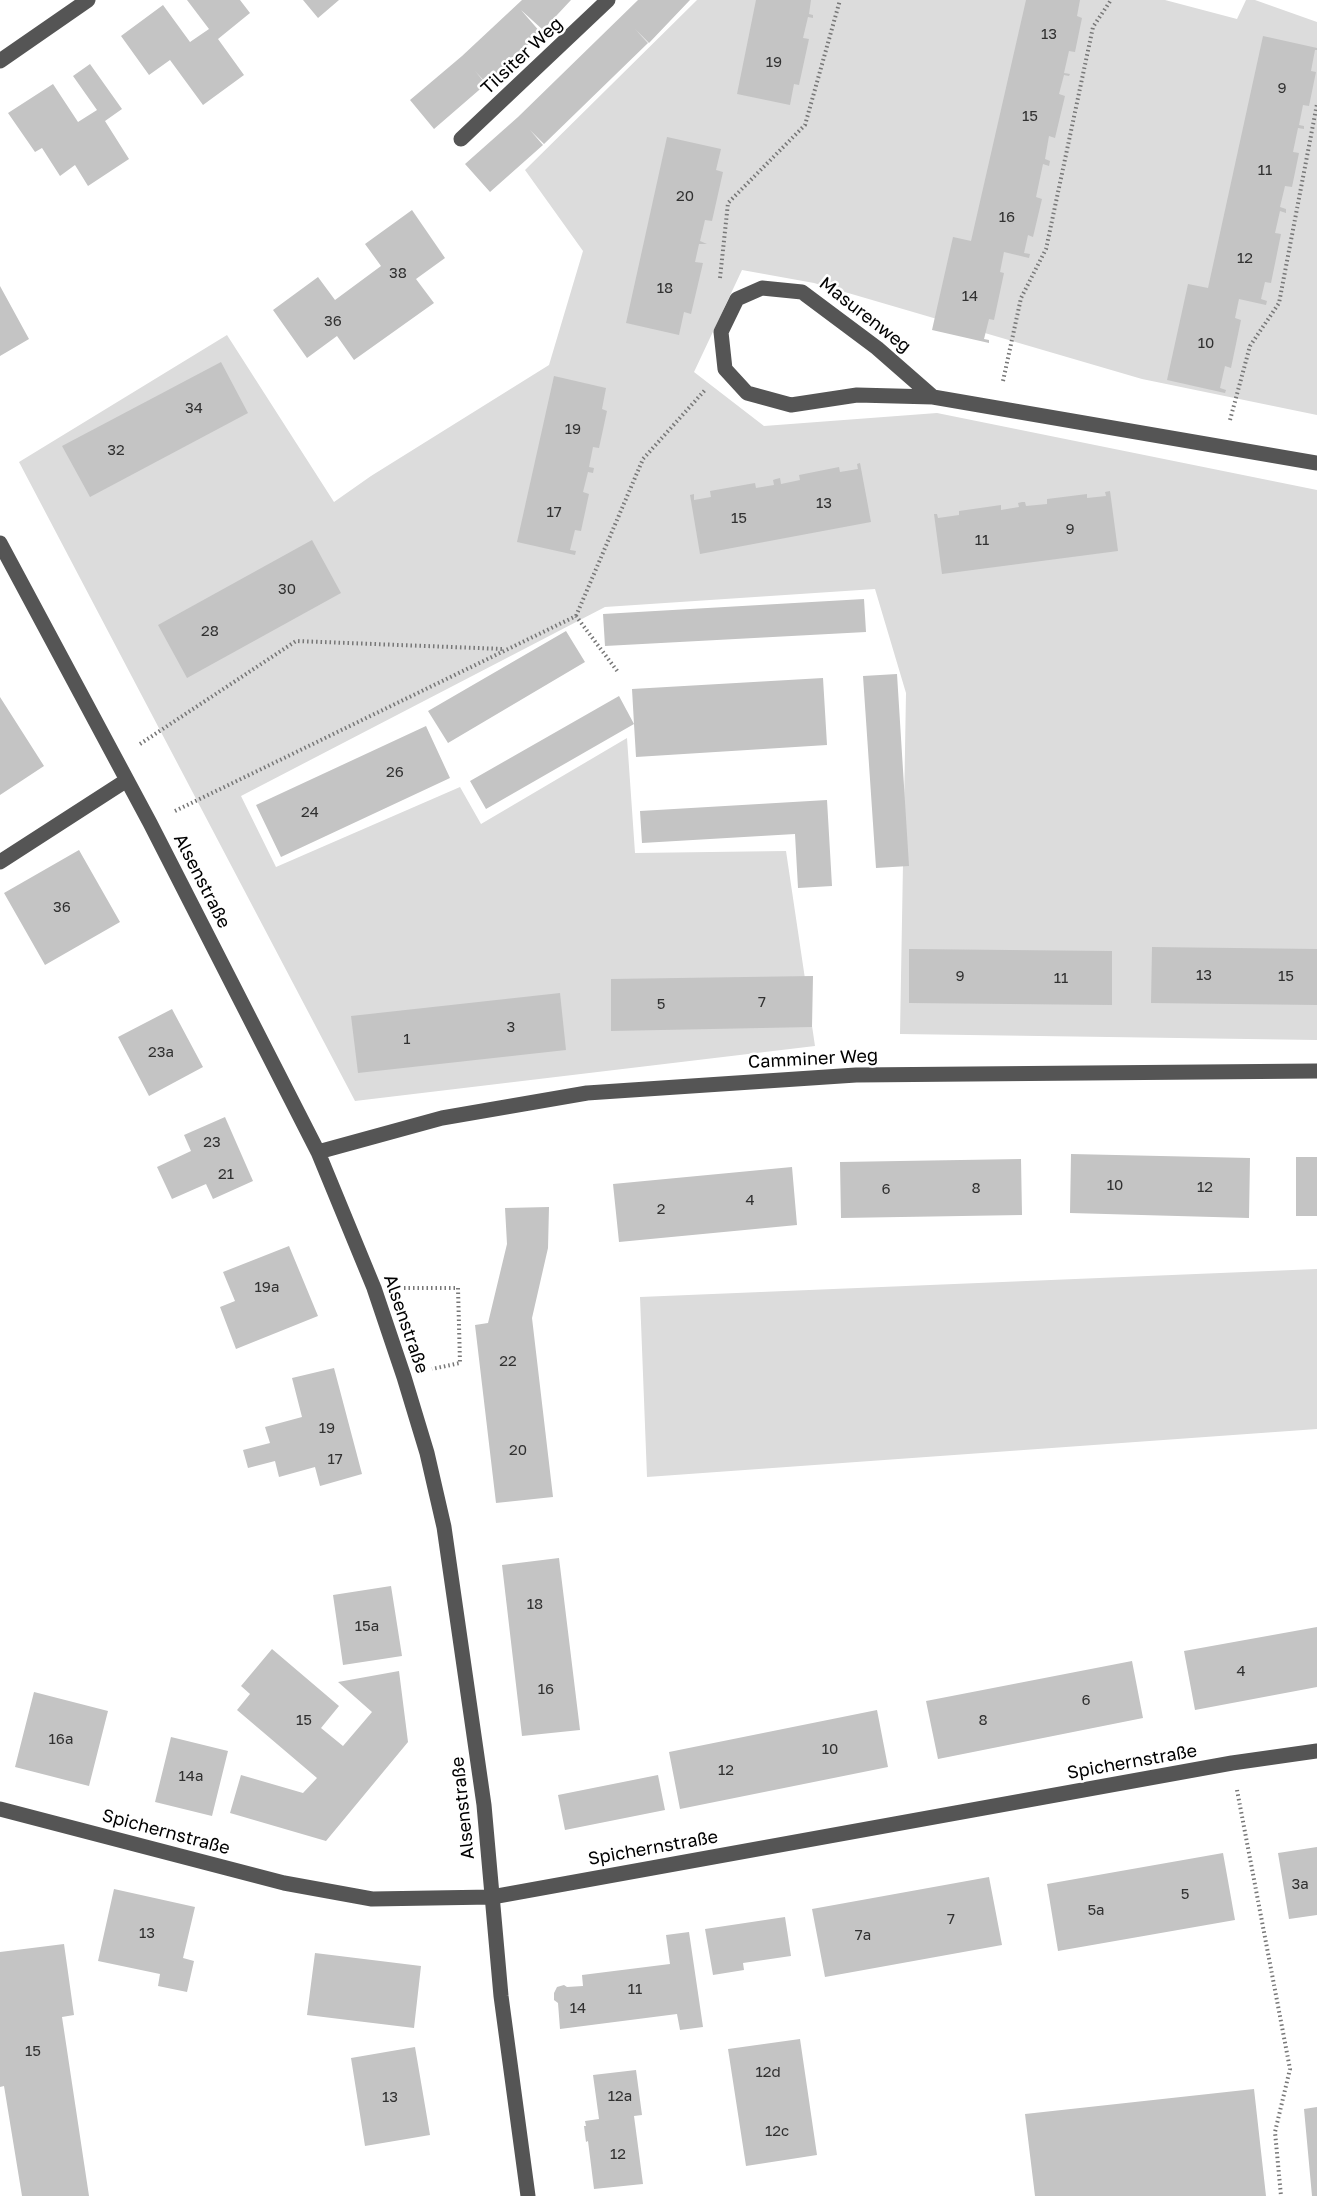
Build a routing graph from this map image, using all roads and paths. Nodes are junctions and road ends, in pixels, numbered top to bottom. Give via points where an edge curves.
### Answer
1 (88, 0) edge
2 (608, 0) edge
3 (840, 0) edge
4 (1111, 0) edge
5 (0, 61) edge
6 (1317, 104) edge
7 (460, 139) dead end
8 (737, 299) junction
9 (725, 369) junction
10 (933, 397) junction
11 (997, 408) junction
12 (1223, 446) junction
13 (1317, 463) edge
14 (0, 543) edge
15 (576, 616) junction
16 (506, 649) junction
17 (618, 672) dead end
18 (116, 759) junction
19 (127, 780) junction
20 (150, 823) junction
21 (0, 862) edge
22 (1317, 1071) edge
23 (318, 1152) junction
24 (374, 1288) junction
25 (403, 1374) junction
26 (1317, 1751) edge
27 (1232, 1763) junction
28 (0, 1809) edge
29 (492, 1897) junction
30 (528, 2196) edge
31 (1281, 2196) edge

1 - 5 street
2 - 7 street, Tilsiter Weg
3 - 8 path via 806,125 728,203 719,285
4 - 11 path via 1093,27 1046,249 1021,298
6 - 12 path via 1279,303 1250,346
8 - 9 street via 721,332
8 - 10 street, Masurenweg via 762,288 802,292 877,348
9 - 10 street via 747,393 791,405 857,395
9 - 15 path via 643,459
10 - 11 street
11 - 12 street
12 - 13 street
14 - 18 street, Alsenstraße
15 - 16 path
15 - 17 path
16 - 18 path via 296,641
16 - 20 path
18 - 19 street, Alsenstraße
19 - 20 street, Alsenstraße
19 - 21 street
20 - 23 street, Alsenstraße
22 - 23 street, Camminer Weg via 856,1075 587,1093 442,1119
23 - 24 street, Alsenstraße
24 - 25 street, Alsenstraße
24 - 25 path via 458,1288 460,1364
25 - 29 street, Alsenstraße via 444,1527 484,1805
26 - 27 street, Spichernstraße
27 - 29 street, Spichernstraße
27 - 31 path via 1290,2069 1275,2132
28 - 29 street, Spichernstraße via 284,1883 372,1899
29 - 30 street, Alsenstraße

